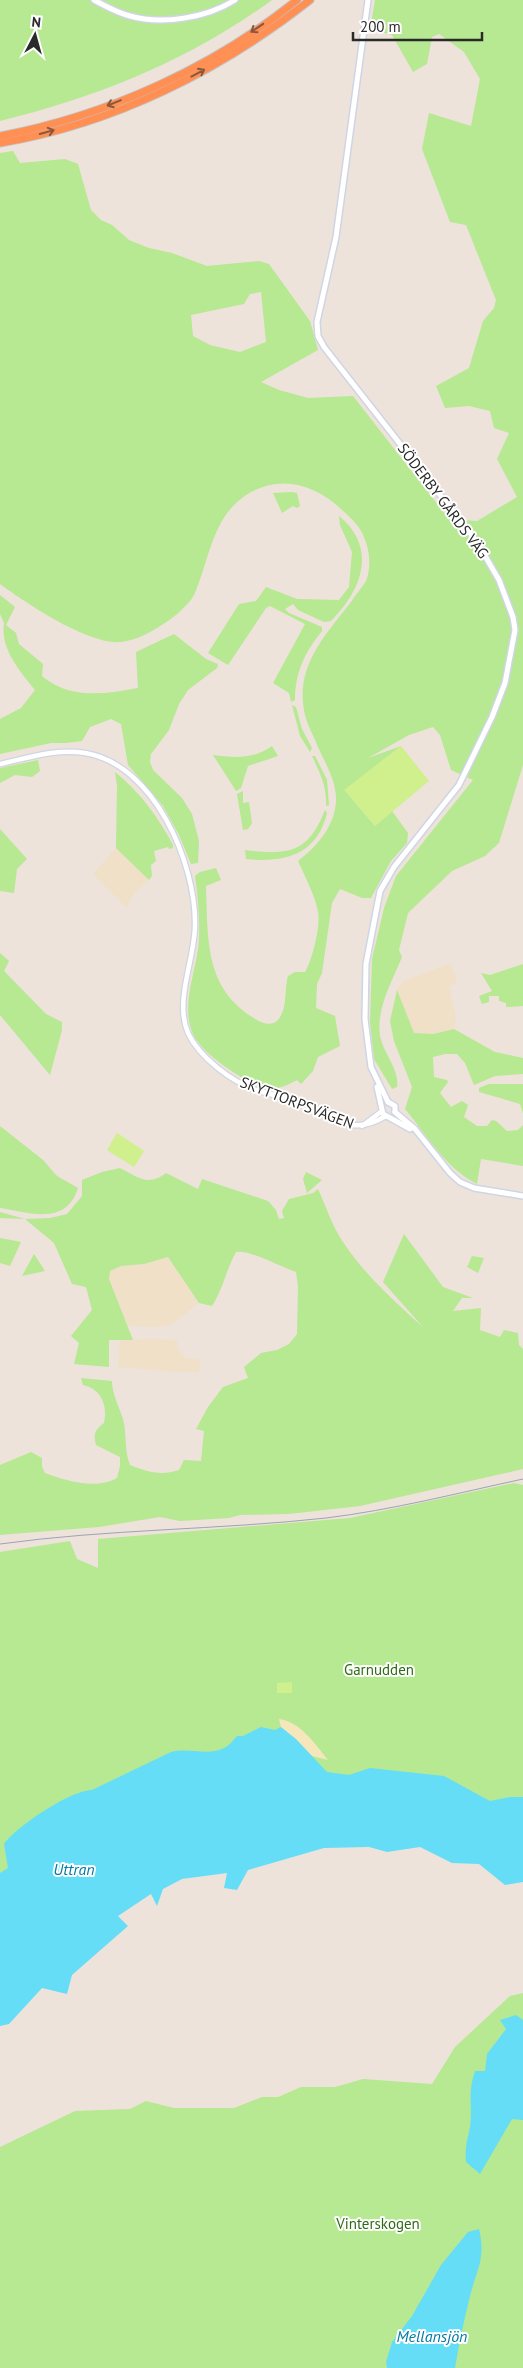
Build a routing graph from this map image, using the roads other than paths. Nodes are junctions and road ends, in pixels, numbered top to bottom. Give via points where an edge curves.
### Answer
1 (94, 0) edge
2 (236, 0) edge
3 (297, 0) edge
4 (310, 0) edge
5 (368, 0) edge
6 (0, 136) edge
7 (0, 143) edge
8 (0, 764) edge
9 (375, 1077) junction
10 (388, 1102) junction
11 (382, 1110) junction
12 (395, 1112) junction
13 (388, 1117) junction
14 (360, 1127) junction
15 (420, 1136) junction
16 (523, 1196) edge

1 - 2 main road via 129,16 154,20 204,14
3 -> 6 highway via 241,40 144,91 68,119
7 -> 4 highway via 70,126 147,98 246,46
5 - 9 main road, SÖDERBY GÅRDS VÄG via 337,228 317,330 324,347 488,558 508,601 515,630 505,683 459,785 394,867 380,891 365,977 366,1034
8 - 14 street, SKYTTORPSVÄGEN via 50,753 88,753 119,766 132,776 160,811 189,870 195,927 184,1011 190,1036 205,1056 255,1090 318,1108 348,1125
9 - 10 main road, SÖDERBY GÅRDS VÄG
9 - 11 main road, SÖDERBY GÅRDS VÄG
10 - 11 main road
10 - 12 main road, SÖDERBY GÅRDS VÄG via 394,1106
11 - 13 main road
11 - 14 street, SKYTTORPSVÄGEN
12 - 13 main road
12 - 15 main road
13 - 14 street, SKYTTORPSVÄGEN
13 - 15 main road
15 - 16 main road via 460,1182 474,1188

